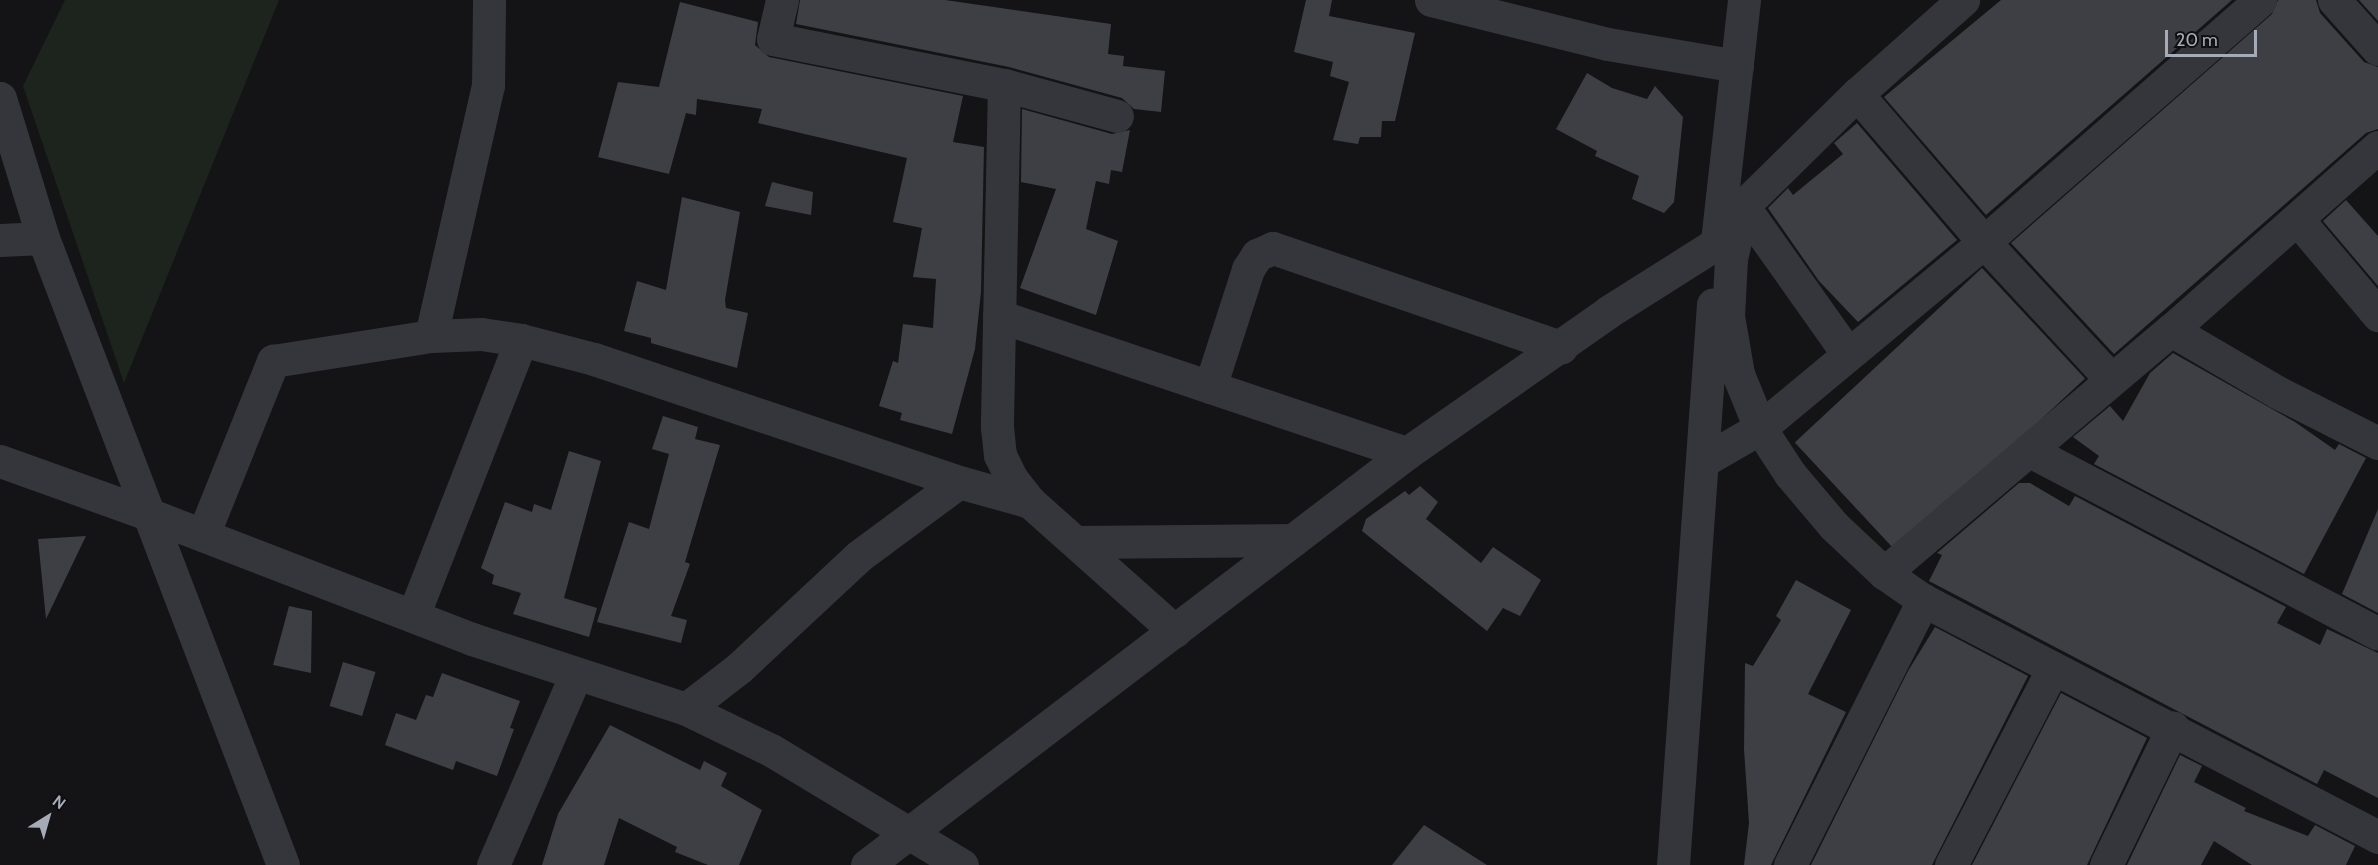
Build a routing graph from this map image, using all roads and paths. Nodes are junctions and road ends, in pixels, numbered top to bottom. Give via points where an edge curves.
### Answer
1 (489, 0) edge
2 (782, 0) edge
3 (1431, 0) edge
4 (1744, 0) edge
5 (1964, 0) edge
6 (2260, 0) edge
7 (2334, 0) edge
8 (1484, 6) edge
9 (2378, 49) edge
10 (1737, 66) junction
11 (1004, 85) junction
12 (1857, 93) junction
13 (0, 98) edge
14 (1117, 116) dead end
15 (2378, 147) edge
16 (1732, 202) junction
17 (2297, 219) junction
18 (43, 238) junction
19 (0, 240) edge
20 (1984, 242) junction
21 (1717, 243) junction
22 (2378, 315) edge
23 (999, 316) junction
24 (2171, 330) junction
25 (430, 336) junction
26 (521, 340) junction
27 (1561, 347) junction
28 (1848, 353) junction
29 (2111, 379) junction
30 (1210, 387) junction
31 (1760, 428) junction
32 (2378, 443) edge
33 (2030, 451) junction
34 (1407, 453) junction
35 (0, 461) edge
36 (1703, 461) junction
37 (959, 482) junction
38 (1030, 502) junction
39 (148, 514) junction
40 (203, 535) junction
41 (1293, 540) junction
42 (1076, 542) junction
43 (1884, 573) junction
44 (1923, 600) junction
45 (413, 616) junction
46 (1174, 631) junction
47 (2378, 634) edge
48 (2053, 668) junction
49 (576, 674) junction
50 (686, 710) junction
51 (2173, 727) junction
52 (908, 834) junction
53 (2378, 837) edge
54 (283, 865) edge
55 (494, 865) edge
56 (867, 865) edge
57 (962, 865) edge
58 (1672, 865) edge
59 (1790, 865) edge
60 (1951, 865) edge
61 (2106, 865) edge

1 - 25 street via 488,86
2 - 11 street via 773,39
3 - 8 street
4 - 10 street
5 - 12 street
6 - 20 street
7 - 9 street
8 - 10 street via 1608,44
10 - 16 street
11 - 14 street
11 - 23 street
12 - 16 street
12 - 20 street
13 - 18 street
15 - 17 street
16 - 21 street
16 - 28 street
16 - 31 street via 1728,316 1738,374
17 - 22 street
17 - 24 street
18 - 19 street
18 - 39 street
20 - 28 street
20 - 29 street
21 - 27 street
21 - 36 street
23 - 30 street
23 - 38 street via 1000,455 1011,478
24 - 29 street
24 - 32 street via 2277,392
25 - 26 street via 481,334
25 - 40 street via 273,361
26 - 37 street via 594,359
26 - 45 street
27 - 30 street via 1273,248 1257,255 1248,269
27 - 34 street
28 - 31 street
29 - 33 street
30 - 34 street
31 - 36 street
31 - 43 street via 1790,474 1834,526
33 - 43 street
33 - 47 street
34 - 41 street
35 - 39 street
36 - 58 street
37 - 38 street
37 - 50 street via 859,556 739,668
38 - 42 street
39 - 40 street
39 - 54 street
40 - 45 street
41 - 42 street
41 - 46 street
42 - 46 street
43 - 44 street
44 - 48 street
44 - 59 street
45 - 49 street
46 - 52 street
48 - 51 street
48 - 60 street
49 - 50 street
49 - 55 street
50 - 52 street via 771,750
51 - 53 street via 2295,796
51 - 61 street
52 - 56 street
52 - 57 street

